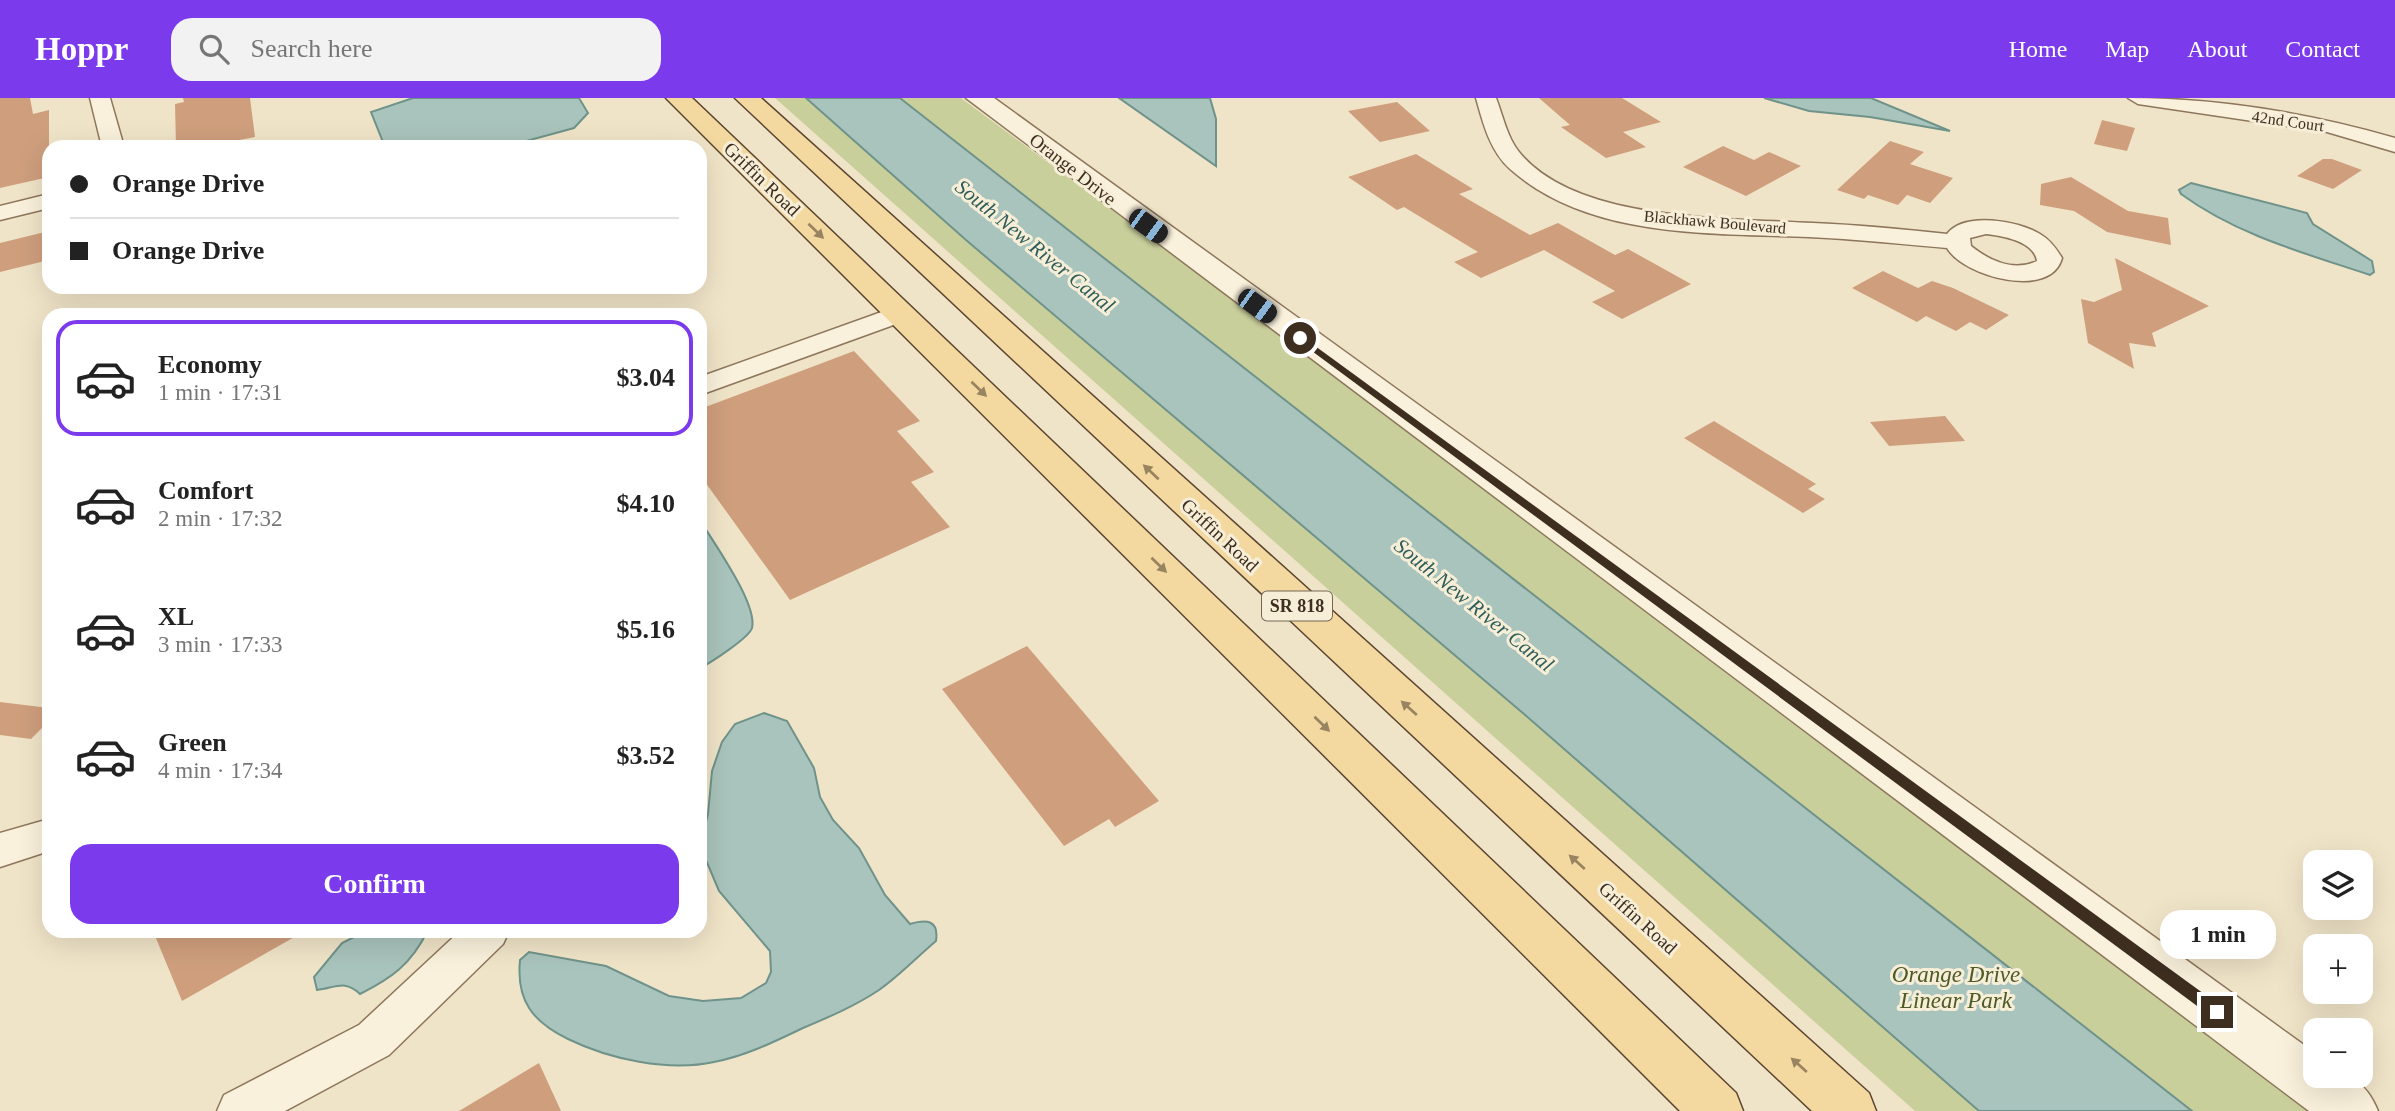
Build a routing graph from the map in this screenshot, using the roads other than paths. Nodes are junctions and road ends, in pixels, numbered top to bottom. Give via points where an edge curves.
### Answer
1 (100, 98) edge
2 (978, 98) edge
3 (1486, 98) edge
4 (2138, 98) edge
5 (728, 113) edge
6 (111, 140) edge
7 (2395, 145) edge
8 (42, 203) edge
9 (0, 213) edge
10 (1956, 242) dead end
11 (901, 313) junction
12 (707, 384) edge
13 (42, 837) edge
14 (0, 850) edge
15 (481, 938) edge
16 (240, 1111) edge
17 (1717, 1111) edge
18 (1850, 1111) edge
19 (2352, 1111) edge

1 - 6 street
2 - 19 street, Orange Drive
3 - 10 street, Blackhawk Boulevard via 1502,143 1517,162 1539,179 1606,208 1691,223
4 - 7 street, 42nd Court via 2329,126
5 -> 11 main road, Griffin Road / SR 818
18 -> 5 main road, Griffin Road / SR 818
8 - 9 street
11 - 12 street
11 -> 17 main road, Griffin Road / SR 818
13 - 14 street
15 - 16 street via 374,1040

